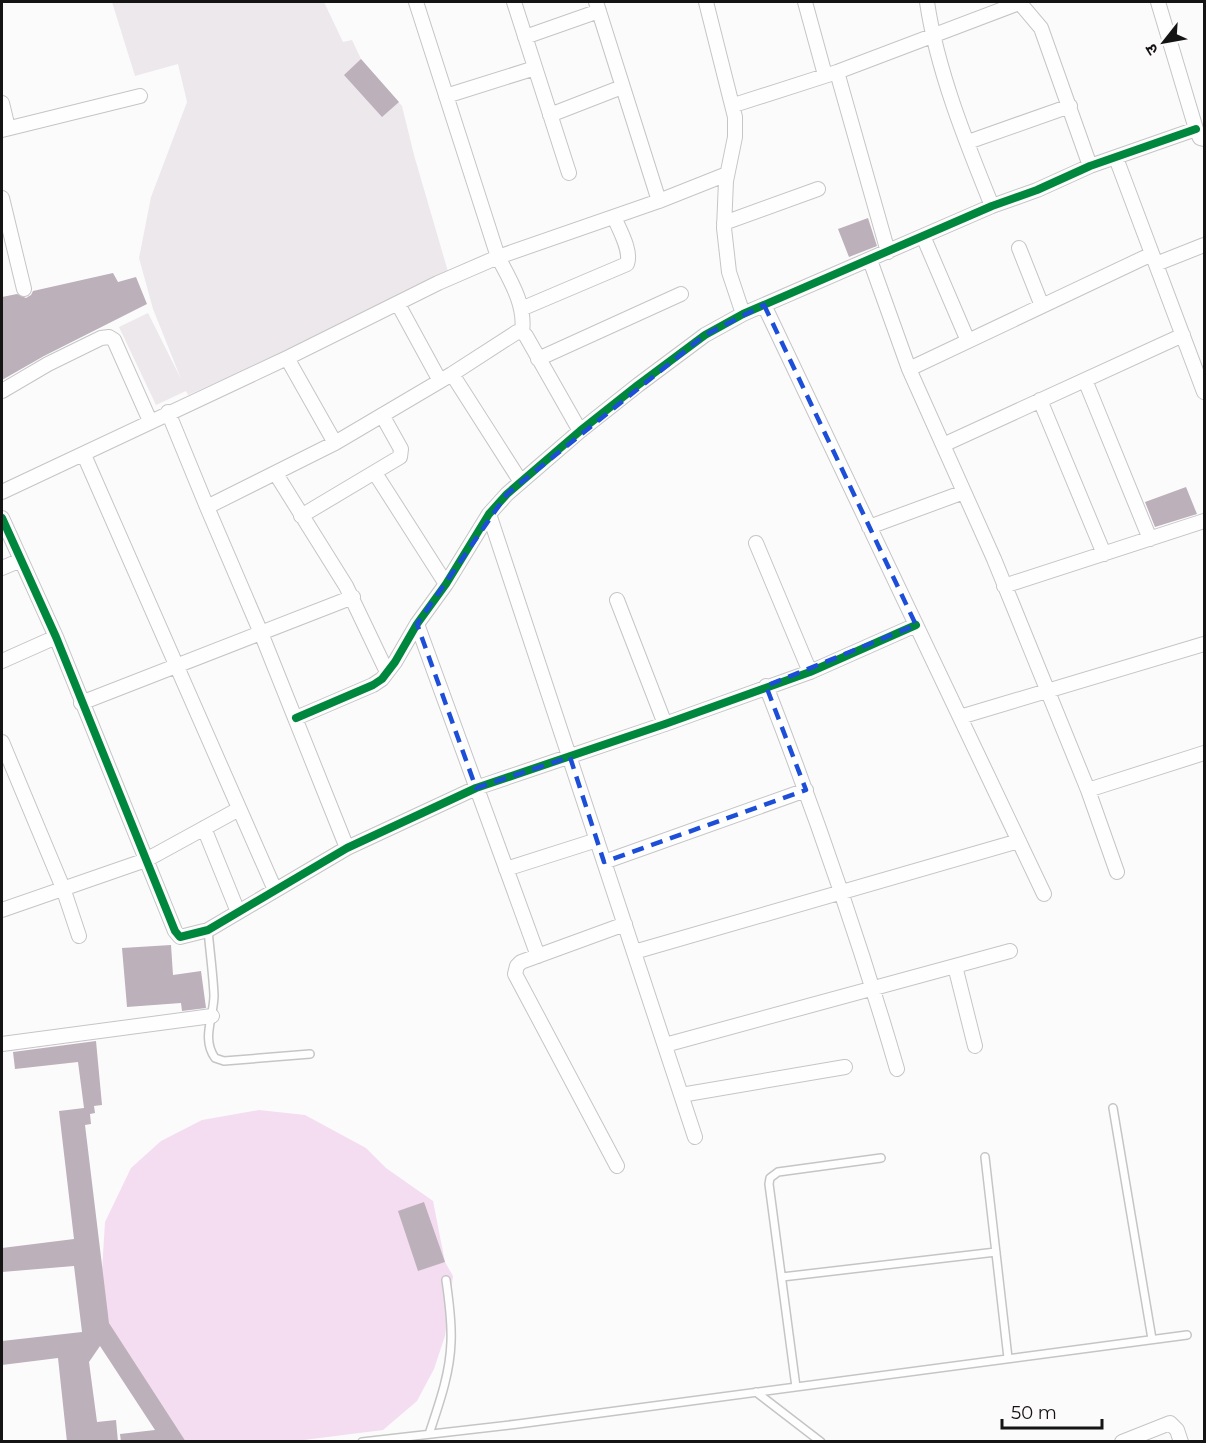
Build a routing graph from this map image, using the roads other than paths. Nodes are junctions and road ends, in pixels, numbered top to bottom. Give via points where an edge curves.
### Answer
1 (416, 2) edge
2 (514, 2) edge
3 (706, 2) edge
4 (805, 2) edge
5 (927, 2) edge
6 (1019, 2) edge
7 (1158, 2) edge
8 (597, 6) edge
9 (932, 36) junction
10 (525, 37) junction
11 (535, 68) junction
12 (831, 73) junction
13 (622, 87) junction
14 (140, 96) dead end
15 (446, 96) junction
16 (2, 103) edge
17 (734, 105) junction
18 (1070, 106) junction
19 (550, 115) junction
20 (5, 129) edge
21 (1200, 134) edge
22 (968, 142) junction
23 (1116, 158) junction
24 (1090, 166) junction
25 (569, 173) dead end
26 (727, 174) junction
27 (818, 189) dead end
28 (2, 198) edge
29 (659, 201) junction
30 (992, 206) junction
31 (614, 217) junction
32 (724, 223) junction
33 (923, 236) junction
34 (1204, 245) edge
35 (1019, 248) dead end
36 (888, 252) junction
37 (498, 257) junction
38 (1154, 259) junction
39 (870, 260) junction
40 (24, 289) dead end
41 (681, 294) dead end
42 (398, 304) junction
43 (764, 305) junction
44 (1042, 306) junction
45 (521, 309) junction
46 (743, 314) junction
47 (522, 332) junction
48 (1183, 334) junction
49 (968, 341) junction
50 (287, 358) junction
51 (538, 359) junction
52 (909, 369) junction
53 (446, 377) junction
54 (1085, 380) junction
55 (2, 391) edge
56 (1204, 392) edge
57 (1040, 400) junction
58 (168, 412) junction
59 (382, 415) junction
60 (150, 421) junction
61 (580, 431) junction
62 (335, 442) junction
63 (943, 445) junction
64 (84, 454) junction
65 (375, 473) junction
66 (276, 474) junction
67 (521, 482) junction
68 (2, 492) edge
69 (964, 492) junction
70 (207, 507) junction
71 (489, 514) junction
72 (301, 516) junction
73 (2, 518) edge
74 (1204, 521) edge
75 (869, 527) junction
76 (1150, 539) junction
77 (756, 543) dead end
78 (1104, 554) junction
79 (21, 560) junction
80 (2, 568) edge
81 (446, 584) junction
82 (1004, 586) junction
83 (352, 597) junction
84 (617, 600) dead end
85 (417, 624) junction
86 (916, 625) junction
87 (261, 633) junction
88 (56, 637) junction
89 (1204, 644) edge
90 (2, 660) edge
91 (175, 666) junction
92 (387, 672) junction
93 (810, 672) junction
94 (766, 686) junction
95 (1049, 692) junction
96 (81, 703) junction
97 (960, 717) junction
98 (296, 718) junction
99 (665, 724) junction
100 (2, 742) edge
101 (1204, 753) edge
102 (570, 757) junction
103 (15, 775) junction
104 (2, 779) edge
105 (476, 788) junction
106 (806, 790) junction
107 (1088, 790) junction
108 (239, 809) junction
109 (204, 828) junction
110 (597, 840) junction
111 (1019, 841) junction
112 (347, 848) junction
113 (146, 860) junction
114 (604, 862) junction
115 (506, 869) junction
116 (1117, 872) dead end
117 (63, 888) junction
118 (275, 890) junction
119 (841, 892) junction
120 (1044, 894) dead end
121 (2, 910) edge
122 (238, 912) junction
123 (625, 924) junction
124 (208, 930) junction
125 (79, 936) dead end
126 (1010, 951) dead end
127 (634, 952) junction
128 (538, 956) junction
129 (955, 966) junction
130 (874, 989) junction
131 (212, 1016) junction
132 (2, 1044) edge
133 (665, 1045) junction
134 (975, 1046) dead end
135 (310, 1054) dead end
136 (845, 1067) dead end
137 (897, 1069) dead end
138 (681, 1095) junction
139 (1113, 1108) dead end
140 (695, 1137) dead end
141 (985, 1157) dead end
142 (881, 1158) dead end
143 (617, 1166) dead end
144 (996, 1252) junction
145 (782, 1277) junction
146 (446, 1280) dead end
147 (1187, 1335) dead end
148 (1152, 1339) junction
149 (1008, 1359) junction
150 (796, 1387) junction
151 (756, 1392) junction
152 (429, 1434) junction
153 (362, 1442) edge
154 (821, 1442) edge
155 (1122, 1442) edge
156 (1182, 1442) edge

1 - 15 street
2 - 10 street
3 - 17 street
4 - 12 street
5 - 9 street
6 - 9 street
6 - 18 street via 1039,24
7 - 21 street
8 - 10 street
8 - 13 street
9 - 12 street
9 - 22 street
10 - 11 street
11 - 15 street
11 - 19 street
12 - 17 street
12 - 36 street
13 - 19 street
13 - 29 street
14 - 20 street
15 - 37 street
16 - 20 street
17 - 26 street via 735,137
18 - 22 street
18 - 24 street
19 - 25 street
21 - 23 street
22 - 30 street
23 - 24 street
23 - 38 street
24 - 30 street
26 - 29 street
26 - 32 street
27 - 32 street
28 - 40 street
29 - 31 street
30 - 33 street
31 - 37 street
31 - 45 street via 628,254 627,264
32 - 46 street via 729,272
33 - 36 street
33 - 49 street
34 - 38 street
35 - 44 street
36 - 39 street
37 - 42 street
37 - 45 street
38 - 44 street
38 - 48 street
39 - 43 street
39 - 52 street
41 - 51 street
42 - 50 street
42 - 53 street
43 - 46 street
43 - 75 street
44 - 49 street
45 - 47 street
46 - 61 street via 705,335
47 - 51 street
47 - 53 street
48 - 54 street
48 - 56 street
49 - 52 street
50 - 58 street
50 - 62 street
51 - 61 street
52 - 63 street
53 - 59 street
53 - 67 street
54 - 57 street
54 - 76 street
55 - 60 street via 48,364 109,337 114,340
57 - 63 street
57 - 78 street
58 - 60 street
58 - 70 street
59 - 62 street
59 - 65 street via 402,454
60 - 64 street
61 - 67 street
62 - 66 street
63 - 69 street
64 - 68 street
64 - 91 street
65 - 72 street
65 - 81 street
66 - 70 street
66 - 72 street
67 - 71 street
69 - 75 street
69 - 82 street
70 - 87 street
71 - 81 street
71 - 102 street
72 - 83 street
73 - 79 street
74 - 76 street
75 - 86 street
76 - 78 street
77 - 93 street
78 - 82 street
79 - 80 street
79 - 88 street
81 - 85 street
82 - 95 street
83 - 87 street
83 - 92 street
84 - 99 street
85 - 92 street
85 - 105 street
86 - 93 street
86 - 97 street
87 - 91 street
87 - 98 street
88 - 90 street
88 - 96 street
89 - 95 street
91 - 96 street
91 - 108 street
92 - 98 street via 373,685
93 - 94 street
94 - 99 street
94 - 106 street
95 - 97 street
95 - 107 street
96 - 113 street
97 - 111 street
98 - 112 street
99 - 102 street
100 - 103 street
101 - 107 street
102 - 105 street
102 - 110 street
103 - 104 street
103 - 117 street
105 - 112 street
105 - 115 street
106 - 114 street
106 - 119 street
107 - 116 street
108 - 109 street
108 - 118 street
109 - 113 street
109 - 122 street
110 - 114 street
110 - 115 street
111 - 119 street
111 - 120 street
112 - 118 street
113 - 117 street
113 - 124 street via 177,935
114 - 123 street
115 - 128 street
117 - 121 street
117 - 125 street
118 - 122 street
119 - 127 street
119 - 130 street
122 - 124 street
123 - 127 street
123 - 128 street
124 - 131 lane via 214,994
126 - 129 street
127 - 133 street
128 - 143 street via 517,966 515,974
129 - 130 street
129 - 134 street
130 - 133 street
130 - 137 street
131 - 132 street
131 - 135 lane via 208,1031 210,1049 219,1060
133 - 138 street
136 - 138 street
138 - 140 street
139 - 148 lane
141 - 144 lane
142 - 145 lane via 773,1174 769,1184
144 - 145 lane
144 - 149 lane
145 - 150 lane
146 - 152 lane via 451,1321 449,1363
147 - 148 lane
148 - 149 lane
149 - 150 lane
150 - 151 lane
151 - 152 lane
151 - 154 lane
152 - 153 lane
155 - 156 street via 1170,1423

